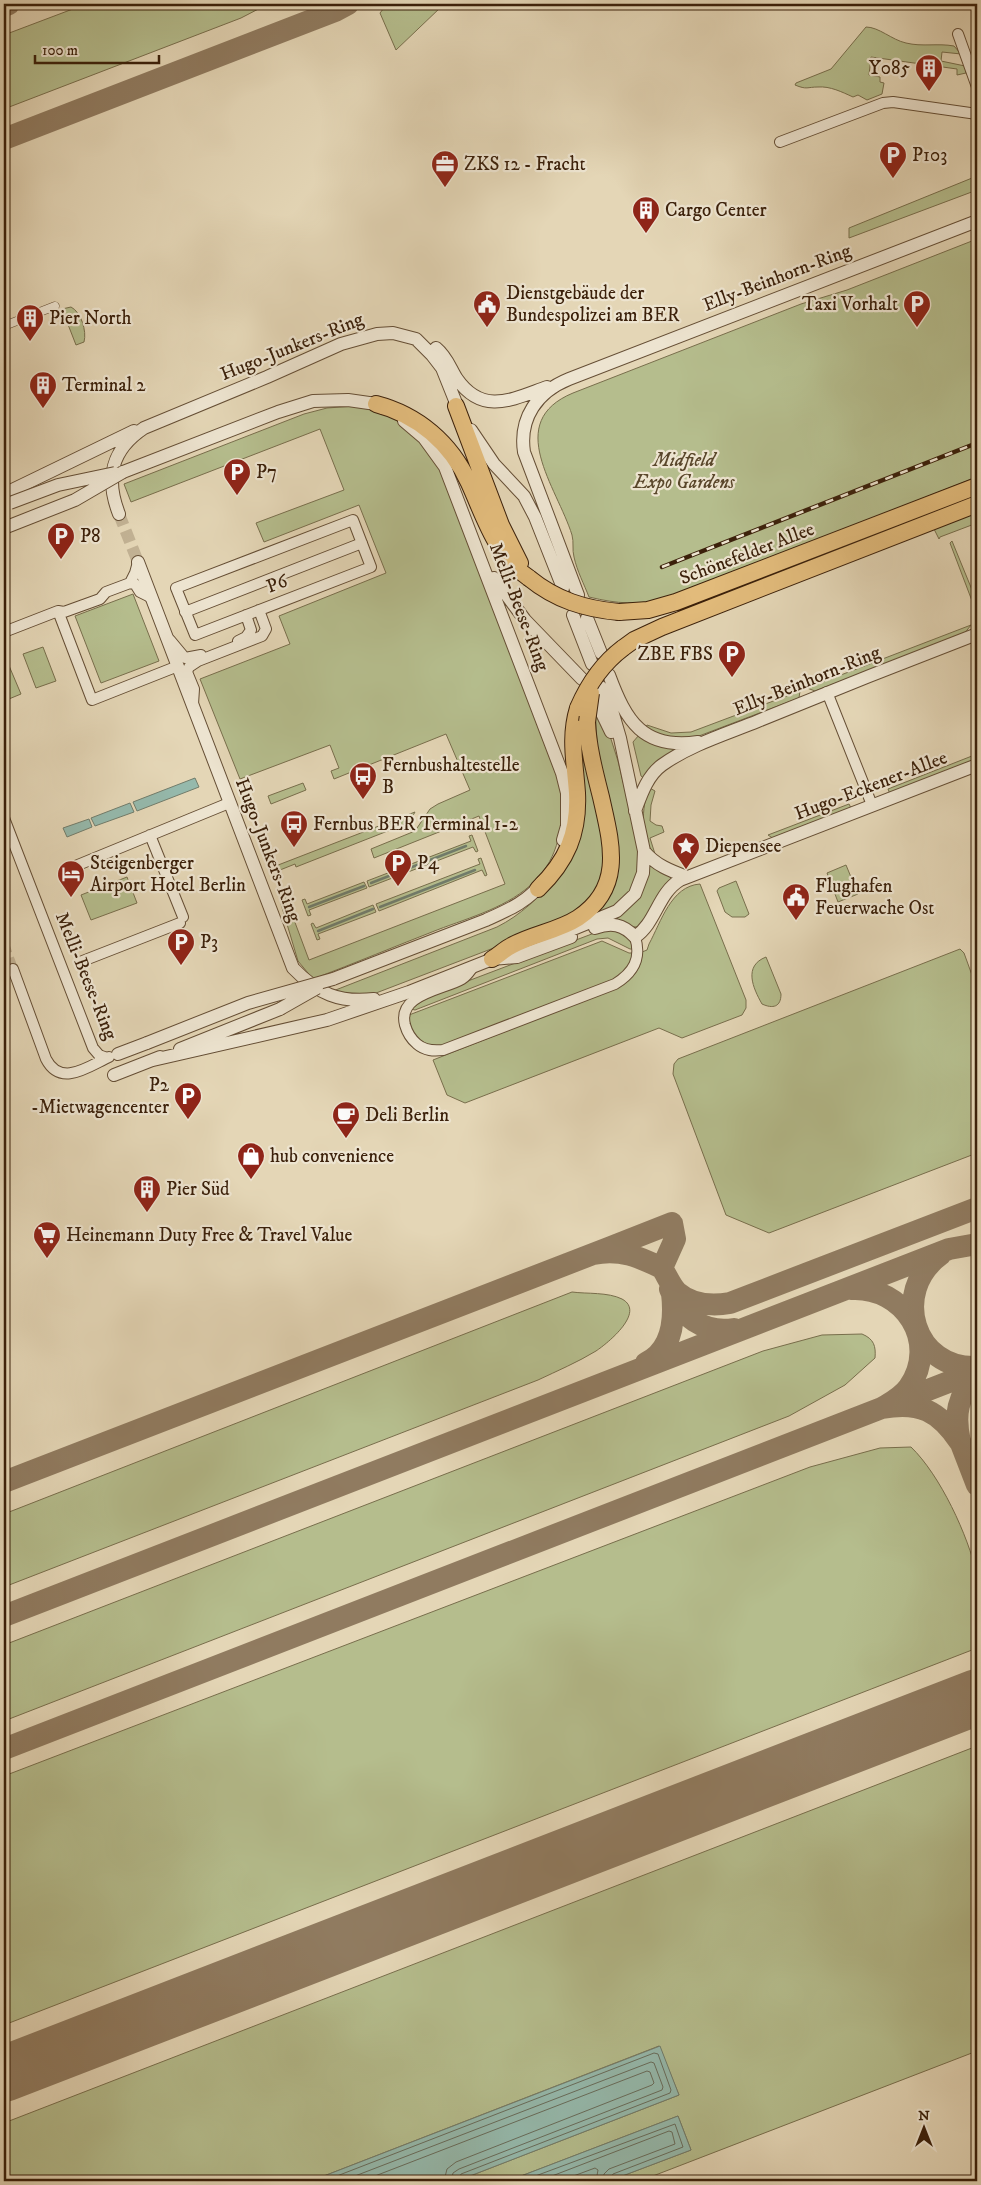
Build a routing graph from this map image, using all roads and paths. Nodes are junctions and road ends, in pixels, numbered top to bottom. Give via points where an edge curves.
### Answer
1 (958, 34) dead end
2 (977, 88) edge
3 (977, 114) edge
4 (780, 142) dead end
5 (977, 221) edge
6 (55, 306) dead end
7 (4, 326) edge
8 (416, 338) junction
9 (554, 385) junction
10 (376, 404) junction
11 (456, 406) junction
12 (144, 428) junction
13 (123, 472) junction
14 (977, 486) edge
15 (4, 494) edge
16 (977, 504) edge
17 (4, 505) edge
18 (119, 514) tunnel mouth
19 (4, 528) edge
20 (362, 543) junction
21 (475, 544) junction
22 (138, 562) joint
23 (530, 578) junction
24 (130, 583) junction
25 (563, 588) dead end
26 (578, 595) dead end
27 (152, 598) junction
28 (259, 610) junction
29 (58, 611) junction
30 (186, 612) junction
31 (246, 615) junction
32 (574, 615) dead end
33 (587, 618) dead end
34 (4, 632) edge
35 (977, 634) edge
36 (166, 635) junction
37 (601, 654) dead end
38 (178, 666) junction
39 (596, 676) junction
40 (828, 692) junction
41 (596, 701) dead end
42 (193, 706) junction
43 (708, 741) junction
44 (977, 765) edge
45 (631, 794) junction
46 (229, 802) junction
47 (872, 805) junction
48 (635, 810) junction
49 (4, 818) edge
50 (150, 835) junction
51 (644, 851) junction
52 (72, 867) dead end
53 (687, 876) junction
54 (538, 889) junction
55 (635, 937) junction
56 (492, 959) junction
57 (80, 962) dead end
58 (473, 966) junction
59 (13, 969) tunnel mouth
60 (333, 979) junction
61 (112, 1056) junction
62 (153, 1060) junction
63 (114, 1075) dead end

1 - 2 street
3 - 4 street via 883,102
5 - 9 street, Elly-Beinhorn-Ring
6 - 7 street
8 - 9 street, Hugo-Junkers-Ring via 429,342 440,352 465,389 476,398 501,402
8 - 11 street via 442,368
8 - 12 street, Hugo-Junkers-Ring via 393,333 376,334 342,344
9 - 26 street, Elly-Beinhorn-Ring via 539,398 527,416 523,443 530,472
10 - 13 street, Melli-Beese-Ring via 337,399 300,404
10 - 21 street, Melli-Beese-Ring via 409,425 435,452 450,476
10 - 23 highway, Schönefelder Allee via 406,414 441,442 462,470 503,554 510,564
11 - 23 highway via 501,525
11 - 25 street via 484,451 524,496
12 - 15 street
12 - 18 street, Hugo-Junkers-Ring via 126,442 114,464 112,489
13 - 17 street, Melli-Beese-Ring, bridge via 58,485
13 - 19 street, Melli-Beese-Ring, bridge via 75,500
14 - 23 highway, Schönefelder Allee, bridge via 648,610 603,611 574,604
16 - 39 highway, Schönefelder Allee, bridge via 655,630 623,648
20 - 28 street, P6 via 372,566
20 - 30 street, P6
20 - 30 street, P6 via 353,520 247,560 176,588
21 - 39 street via 524,620
21 - 54 street, Melli-Beese-Ring via 567,793 567,826 562,844
22 - 24 street
22 - 27 street, Hugo-Junkers-Ring
24 - 27 street
24 - 29 street via 106,592 100,599 64,612
27 - 36 street, Hugo-Junkers-Ring
28 - 31 street, P6
28 - 42 street via 266,629 262,636 189,667 187,672 194,690
29 - 34 street
29 - 38 street via 92,700
30 - 31 street, P6 via 195,635
31 - 36 street via 251,626 248,635 196,657 182,656
32 - 39 street, Hugo-Junkers-Ring
33 - 37 street
35 - 40 street, Elly-Beinhorn-Ring
36 - 38 street, Hugo-Junkers-Ring
38 - 42 street, Hugo-Junkers-Ring
39 - 43 street, Elly-Beinhorn-Ring via 620,703 627,717 644,733 659,741 676,744
39 - 45 street, Hugo-Junkers-Ring via 613,714
39 - 54 highway, Schönefelder Allee, bridge via 578,708 572,739 577,794 575,829 562,862
39 - 56 highway, bridge via 587,722 596,779 611,840 609,878 597,900 577,919 512,946
40 - 43 street, Elly-Beinhorn-Ring
40 - 47 street
41 - 45 street via 607,721
42 - 46 street, Hugo-Junkers-Ring
43 - 48 street, Elly-Beinhorn-Ring via 655,771
44 - 47 street, Hugo-Eckener-Allee
45 - 48 street, Hugo-Junkers-Ring
46 - 50 street
46 - 58 street, Hugo-Junkers-Ring via 293,968 309,983 345,1000 364,1000 380,998 459,966
47 - 53 street, Hugo-Eckener-Allee
48 - 51 street, Hugo-Junkers-Ring
49 - 61 street, Melli-Beese-Ring via 93,1048 99,1055
50 - 52 street
50 - 57 street via 181,920
51 - 53 street via 662,866
51 - 56 street, Hugo-Junkers-Ring via 644,874 640,884 617,911
53 - 55 street, Hugo-Eckener-Allee via 669,888 647,928
54 - 60 street, Melli-Beese-Ring via 486,920
55 - 56 street via 626,928 605,924 517,957
55 - 58 street, Hugo-Junkers-Ring via 636,963 629,974 615,984 443,1050 430,1051 418,1045 406,1025 407,1005 464,978
56 - 58 street, Hugo-Junkers-Ring
58 - 62 street, Hugo-Junkers-Ring via 327,1020
59 - 61 street, Melli-Beese-Ring via 46,1059 53,1069 72,1074
60 - 61 street, Melli-Beese-Ring, bridge via 248,1004
60 - 62 street, Melli-Beese-Ring, bridge via 280,1009
62 - 63 street, Melli-Beese-Ring

